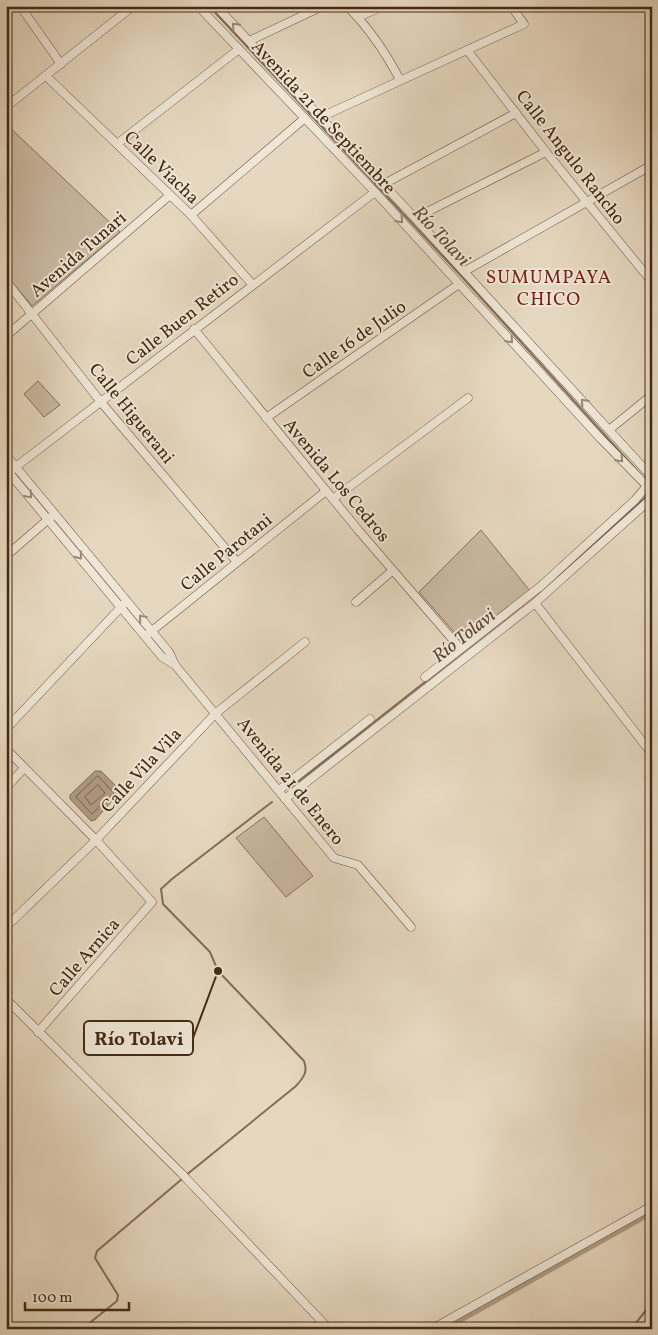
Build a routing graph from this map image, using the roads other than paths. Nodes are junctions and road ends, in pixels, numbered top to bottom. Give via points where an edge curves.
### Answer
1 (20, 6) edge
2 (133, 6) edge
3 (198, 6) edge
4 (216, 6) edge
5 (323, 6) edge
6 (347, 6) edge
7 (383, 6) edge
8 (511, 6) edge
9 (647, 6) edge
10 (652, 13) edge
11 (358, 17) junction
12 (249, 41) junction
13 (239, 49) junction
14 (468, 50) junction
15 (61, 64) junction
16 (46, 76) junction
17 (400, 80) junction
18 (6, 107) edge
19 (516, 113) junction
20 (321, 117) junction
21 (305, 118) junction
22 (117, 144) junction
23 (546, 152) junction
24 (652, 165) edge
25 (384, 184) junction
26 (375, 192) junction
27 (170, 194) junction
28 (587, 202) junction
29 (191, 215) junction
30 (415, 218) junction
31 (465, 272) junction
32 (6, 281) edge
33 (652, 282) edge
34 (252, 284) junction
35 (459, 284) junction
36 (33, 313) junction
37 (194, 329) junction
38 (6, 336) edge
39 (652, 396) edge
40 (468, 398) dead end
41 (100, 401) junction
42 (266, 418) junction
43 (609, 430) junction
44 (6, 455) edge
45 (16, 466) junction
46 (8, 470) edge
47 (652, 477) edge
48 (649, 489) edge
49 (326, 491) junction
50 (652, 498) edge
51 (333, 499) junction
52 (52, 516) junction
53 (6, 556) edge
54 (237, 562) junction
55 (392, 571) junction
56 (127, 601) junction
57 (356, 602) dead end
58 (535, 603) junction
59 (121, 607) junction
60 (152, 631) junction
61 (145, 636) junction
62 (305, 642) dead end
63 (460, 648) junction
64 (175, 665) junction
65 (425, 677) dead end
66 (216, 712) junction
67 (370, 719) dead end
68 (6, 729) edge
69 (6, 749) edge
70 (652, 754) edge
71 (24, 768) junction
72 (6, 788) edge
73 (279, 790) junction
74 (285, 799) junction
75 (96, 840) junction
76 (6, 927) edge
77 (411, 927) dead end
78 (6, 999) edge
79 (38, 1032) junction
80 (652, 1206) edge
81 (652, 1324) edge
82 (329, 1329) edge
83 (432, 1329) edge
84 (648, 1329) edge

1 - 15 street
2 - 15 street
3 - 13 street, Avenida 21 de Septiembre
12 -> 4 street, Avenida 21 de Septiembre
5 - 12 street
6 - 11 street
7 - 11 street
8 - 14 street via 524,24
9 - 10 street
11 - 17 street via 385,52
12 - 20 street, Avenida 21 de Septiembre
13 - 21 street, Avenida 21 de Septiembre
13 - 22 street
14 - 17 street
14 - 19 street, Calle Angulo Rancho
15 - 16 street
16 - 18 street
16 - 22 street, Calle Viacha
17 - 20 street
19 - 23 street, Calle Angulo Rancho
19 - 25 street
20 - 25 street, Avenida 21 de Septiembre
21 - 26 street, Avenida 21 de Septiembre
21 - 29 street
22 - 27 street, Calle Viacha
23 - 28 street, Calle Angulo Rancho
23 - 30 street
24 - 28 street
25 - 30 street, Avenida 21 de Septiembre
26 - 34 street, Calle Buen Retiro
26 -> 35 street, Avenida 21 de Septiembre
27 - 29 street, Calle Viacha
27 - 36 street, Avenida Tunari
28 - 31 street
28 - 33 street, Calle Angulo Rancho
29 - 34 street, Calle Viacha
30 - 31 street, Avenida 21 de Septiembre
43 -> 31 street, Avenida 21 de Septiembre
32 - 36 street, Calle Higuerani
34 - 37 street, Calle Buen Retiro
35 - 42 street, Calle 16 de Julio
35 -> 48 street, Avenida 21 de Septiembre
36 - 38 street, Avenida Tunari
36 - 41 street, Calle Higuerani
37 - 41 street, Calle Buen Retiro
37 - 42 street, Avenida Los Cedros
39 - 43 street
40 - 51 street
41 - 45 street, Calle Buen Retiro
41 - 54 street, Calle Higuerani
42 - 49 street, Avenida Los Cedros
43 - 47 street, Avenida 21 de Septiembre
44 - 45 street, Avenida 21 de Enero
45 - 46 street, Calle Buen Retiro
45 - 52 street, Avenida 21 de Enero
46 -> 52 street, Avenida 21 de Enero
48 - 63 street via 541,586
49 - 51 street, Avenida Los Cedros
49 - 54 street, Calle Parotani
50 - 58 street
51 - 55 street, Avenida Los Cedros
52 - 53 street
52 - 56 street, Avenida 21 de Enero
52 -> 59 street, Avenida 21 de Enero
54 - 60 street, Calle Parotani
55 - 57 street
55 - 63 street, Avenida Los Cedros
56 - 59 street
60 -> 56 street, Avenida 21 de Enero
58 - 70 street
58 - 74 street
59 - 61 street, Avenida 21 de Enero
59 - 68 street
60 - 61 street, Calle Parotani
60 - 64 street, Avenida 21 de Enero
61 - 64 street, Avenida 21 de Enero via 162,657
62 - 66 street, Calle Vila Vila
63 - 65 street
64 - 66 street, Avenida 21 de Enero
66 - 73 street, Avenida 21 de Enero
66 - 75 street, Calle Vila Vila
67 - 73 street
69 - 71 street
71 - 72 street
71 - 75 street
73 - 74 street, Avenida 21 de Enero
74 - 77 street, Avenida 21 de Enero via 334,858 358,865
75 - 76 street, Calle Vila Vila
75 - 79 street, Calle Arnica via 152,902
78 - 79 street
79 - 82 street via 182,1174
80 - 83 street
81 - 84 street

